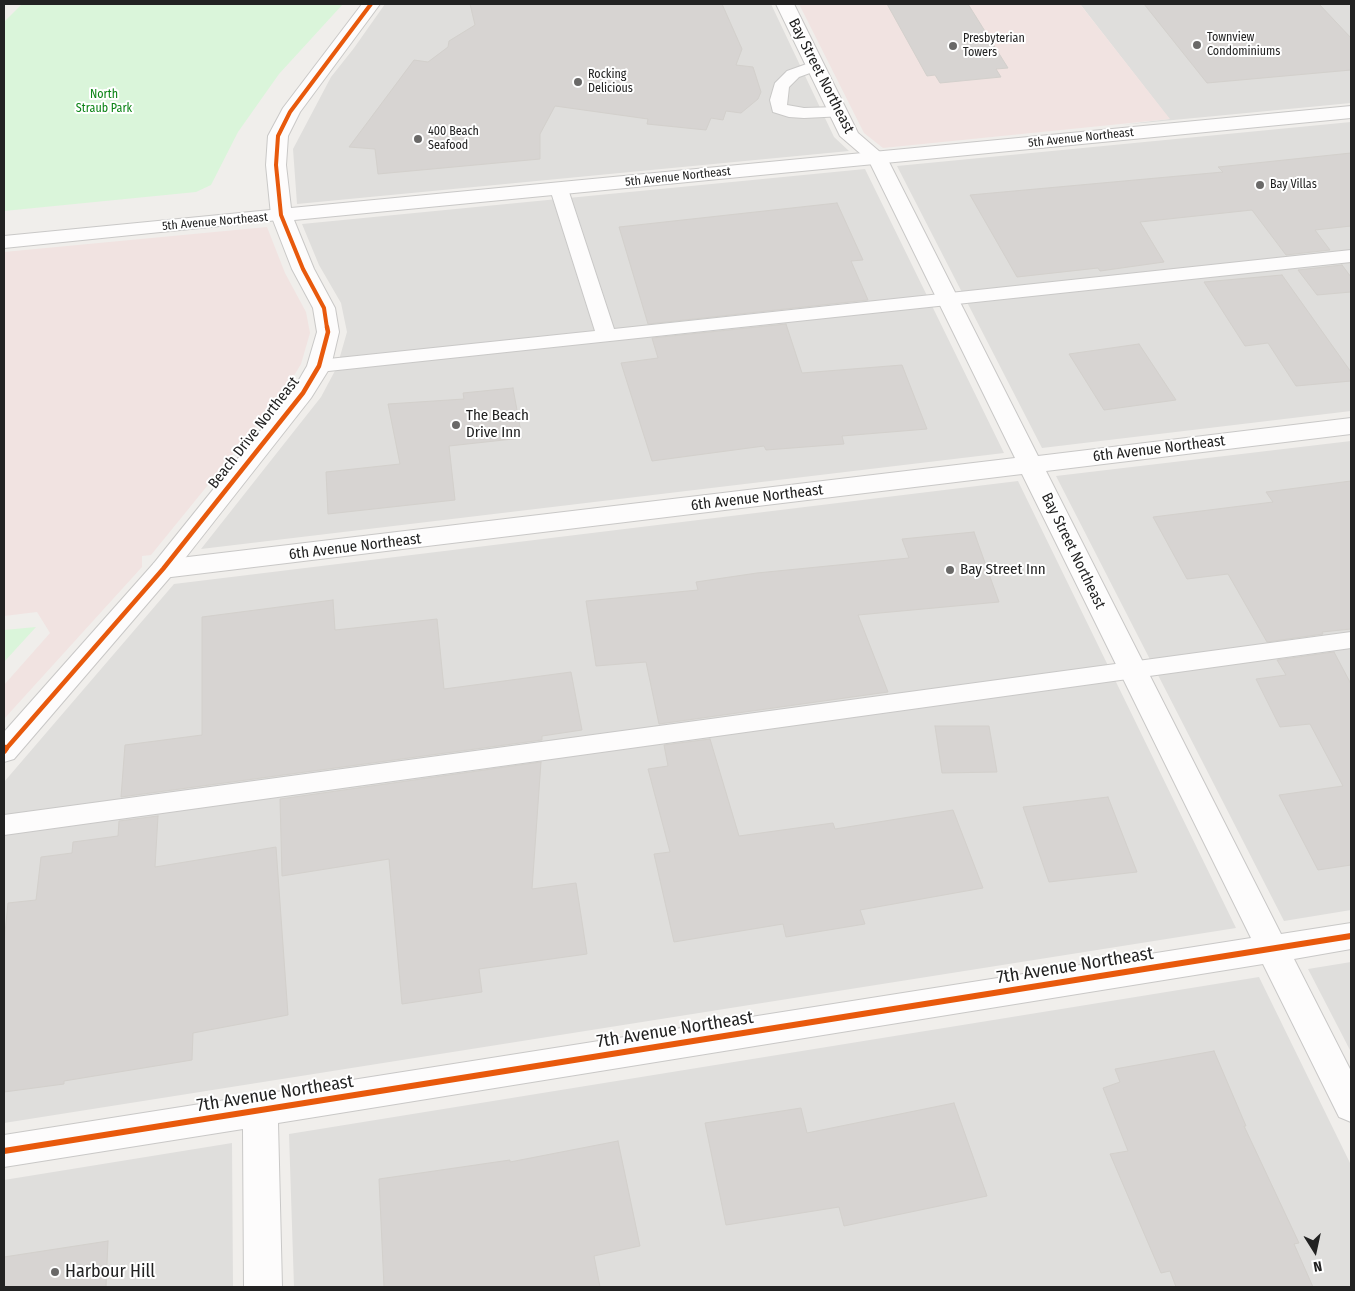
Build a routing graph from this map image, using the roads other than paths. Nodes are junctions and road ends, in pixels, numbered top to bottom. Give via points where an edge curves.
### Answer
1 (371, 4) edge
2 (784, 4) edge
3 (815, 66) junction
4 (838, 112) junction
5 (1351, 112) edge
6 (877, 158) junction
7 (559, 189) junction
8 (281, 216) junction
9 (4, 242) edge
10 (1351, 256) edge
11 (947, 299) junction
12 (607, 336) junction
13 (319, 366) junction
14 (1351, 426) edge
15 (1030, 465) junction
16 (163, 570) junction
17 (1351, 640) edge
18 (1132, 670) junction
19 (4, 752) edge
20 (4, 825) edge
21 (1351, 936) edge
22 (1272, 948) junction
23 (1351, 1106) edge
24 (260, 1111) junction
25 (4, 1151) edge
26 (263, 1287) edge

1 - 8 street, Beach Drive Northeast via 304,91 278,136 276,166
2 - 3 street, Bay Street Northeast
3 - 4 street, Bay Street Northeast
3 - 4 lane via 793,74 782,86 779,108 789,112
4 - 6 street, Bay Street Northeast via 850,136
5 - 6 street, 5th Avenue Northeast
6 - 7 street, 5th Avenue Northeast
6 - 11 street, Bay Street Northeast
7 - 8 street, 5th Avenue Northeast
7 - 12 lane
8 - 9 street, 5th Avenue Northeast
8 - 13 street, Beach Drive Northeast via 303,269 324,308 328,332
10 - 11 lane
11 - 12 lane
11 - 15 street, Bay Street Northeast
12 - 13 lane
13 - 16 street, Beach Drive Northeast via 303,393
14 - 15 street, 6th Avenue Northeast
15 - 16 street, 6th Avenue Northeast
15 - 18 street, Bay Street Northeast
16 - 19 street, Beach Drive Northeast
17 - 18 lane
18 - 20 lane
18 - 22 street, Bay Street Northeast
21 - 22 street, 7th Avenue Northeast
22 - 23 street, Bay Street Northeast
22 - 24 street, 7th Avenue Northeast
24 - 25 street, 7th Avenue Northeast
24 - 26 street

